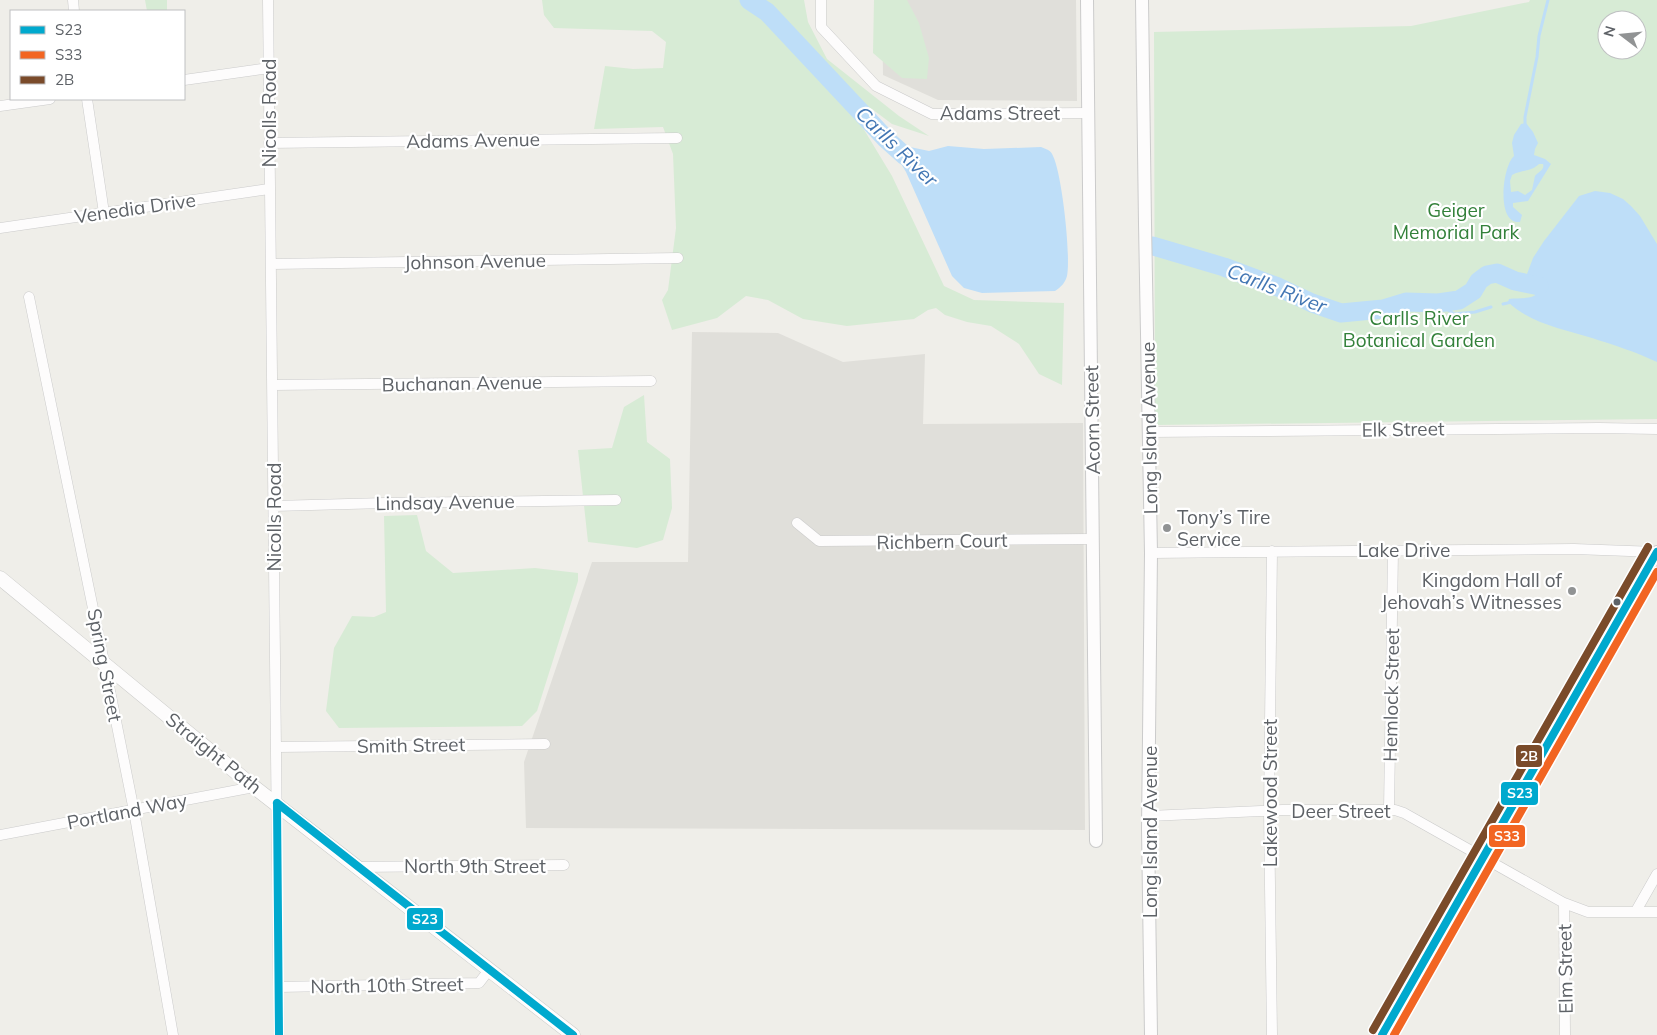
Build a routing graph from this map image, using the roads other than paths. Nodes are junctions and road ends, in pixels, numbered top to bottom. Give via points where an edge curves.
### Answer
1 (268, 0) edge
2 (821, 0) edge
3 (1087, 0) edge
4 (1142, 0) edge
5 (269, 68) junction
6 (185, 80) edge
7 (43, 100) edge
8 (87, 100) edge
9 (0, 106) edge
10 (1088, 113) junction
11 (677, 138) dead end
12 (269, 143) junction
13 (269, 189) junction
14 (104, 213) junction
15 (0, 228) edge
16 (678, 258) dead end
17 (272, 264) junction
18 (29, 297) dead end
19 (650, 380) dead end
20 (273, 385) junction
21 (1657, 429) edge
22 (1150, 432) junction
23 (616, 500) dead end
24 (274, 506) junction
25 (797, 523) dead end
26 (1094, 539) junction
27 (1393, 550) junction
28 (1272, 551) junction
29 (1151, 552) junction
30 (1657, 552) edge
31 (0, 578) edge
32 (105, 664) junction
33 (546, 744) dead end
34 (277, 747) junction
35 (254, 787) junction
36 (277, 804) junction
37 (134, 810) junction
38 (1389, 810) junction
39 (1269, 811) junction
40 (1149, 816) junction
41 (0, 835) edge
42 (1096, 840) dead end
43 (1483, 858) junction
44 (564, 865) dead end
45 (357, 867) junction
46 (1657, 874) edge
47 (1564, 903) junction
48 (1636, 911) junction
49 (1657, 912) edge
50 (489, 970) junction
51 (279, 988) junction
52 (173, 1035) edge
53 (280, 1035) edge
54 (573, 1035) edge
55 (1151, 1035) edge
56 (1272, 1035) edge
57 (1382, 1035) edge
58 (1565, 1035) edge

1 - 5 street, Nicolls Road
2 - 10 street, Adams Street via 821,27 876,86 932,114
3 - 10 street, Acorn Street
4 - 22 street, Long Island Avenue
5 - 6 street
5 - 12 street, Nicolls Road
7 - 9 street
8 - 14 street
10 - 26 street, Acorn Street
11 - 12 street, Adams Avenue
12 - 13 street, Nicolls Road
13 - 14 street, Venedia Drive
13 - 17 street, Nicolls Road
14 - 15 street, Venedia Drive
16 - 17 street, Johnson Avenue
17 - 20 street, Nicolls Road
18 - 32 street, Spring Street
19 - 20 street, Buchanan Avenue
20 - 24 street, Nicolls Road
21 - 22 street, Elk Street
22 - 29 street, Long Island Avenue
23 - 24 street, Lindsay Avenue
24 - 34 street, Nicolls Road
25 - 26 street, Richbern Court via 819,541
26 - 42 street, Acorn Street
27 - 28 street, Lake Drive
27 - 30 street, Lake Drive
27 - 38 street, Hemlock Street
28 - 29 street, Lake Drive
28 - 39 street, Lakewood Street
29 - 40 street, Long Island Avenue
30 - 43 street
31 - 32 main road, Straight Path
32 - 35 main road, Straight Path
32 - 37 street, Spring Street
33 - 34 street, Smith Street
34 - 36 street, Nicolls Road
35 - 36 main road, Straight Path
35 - 37 street, Portland Way
36 - 45 main road, Straight Path
36 - 51 street, Nicolls Road
37 - 41 street, Portland Way
37 - 52 street, Spring Street
38 - 39 street, Deer Street
38 - 43 street, Deer Street via 1404,813
39 - 40 street, Deer Street
39 - 56 street, Lakewood Street
40 - 55 street, Long Island Avenue
43 - 47 street, Deer Street
43 - 57 street
44 - 45 street, North 9th Street
45 - 50 main road, Straight Path
46 - 48 street
47 - 48 street, Deer Street via 1588,912
47 - 58 street, Elm Street
48 - 49 street, Deer Street
50 - 51 street, North 10th Street via 479,983
50 - 54 main road, Straight Path
51 - 53 street, Nicolls Road

